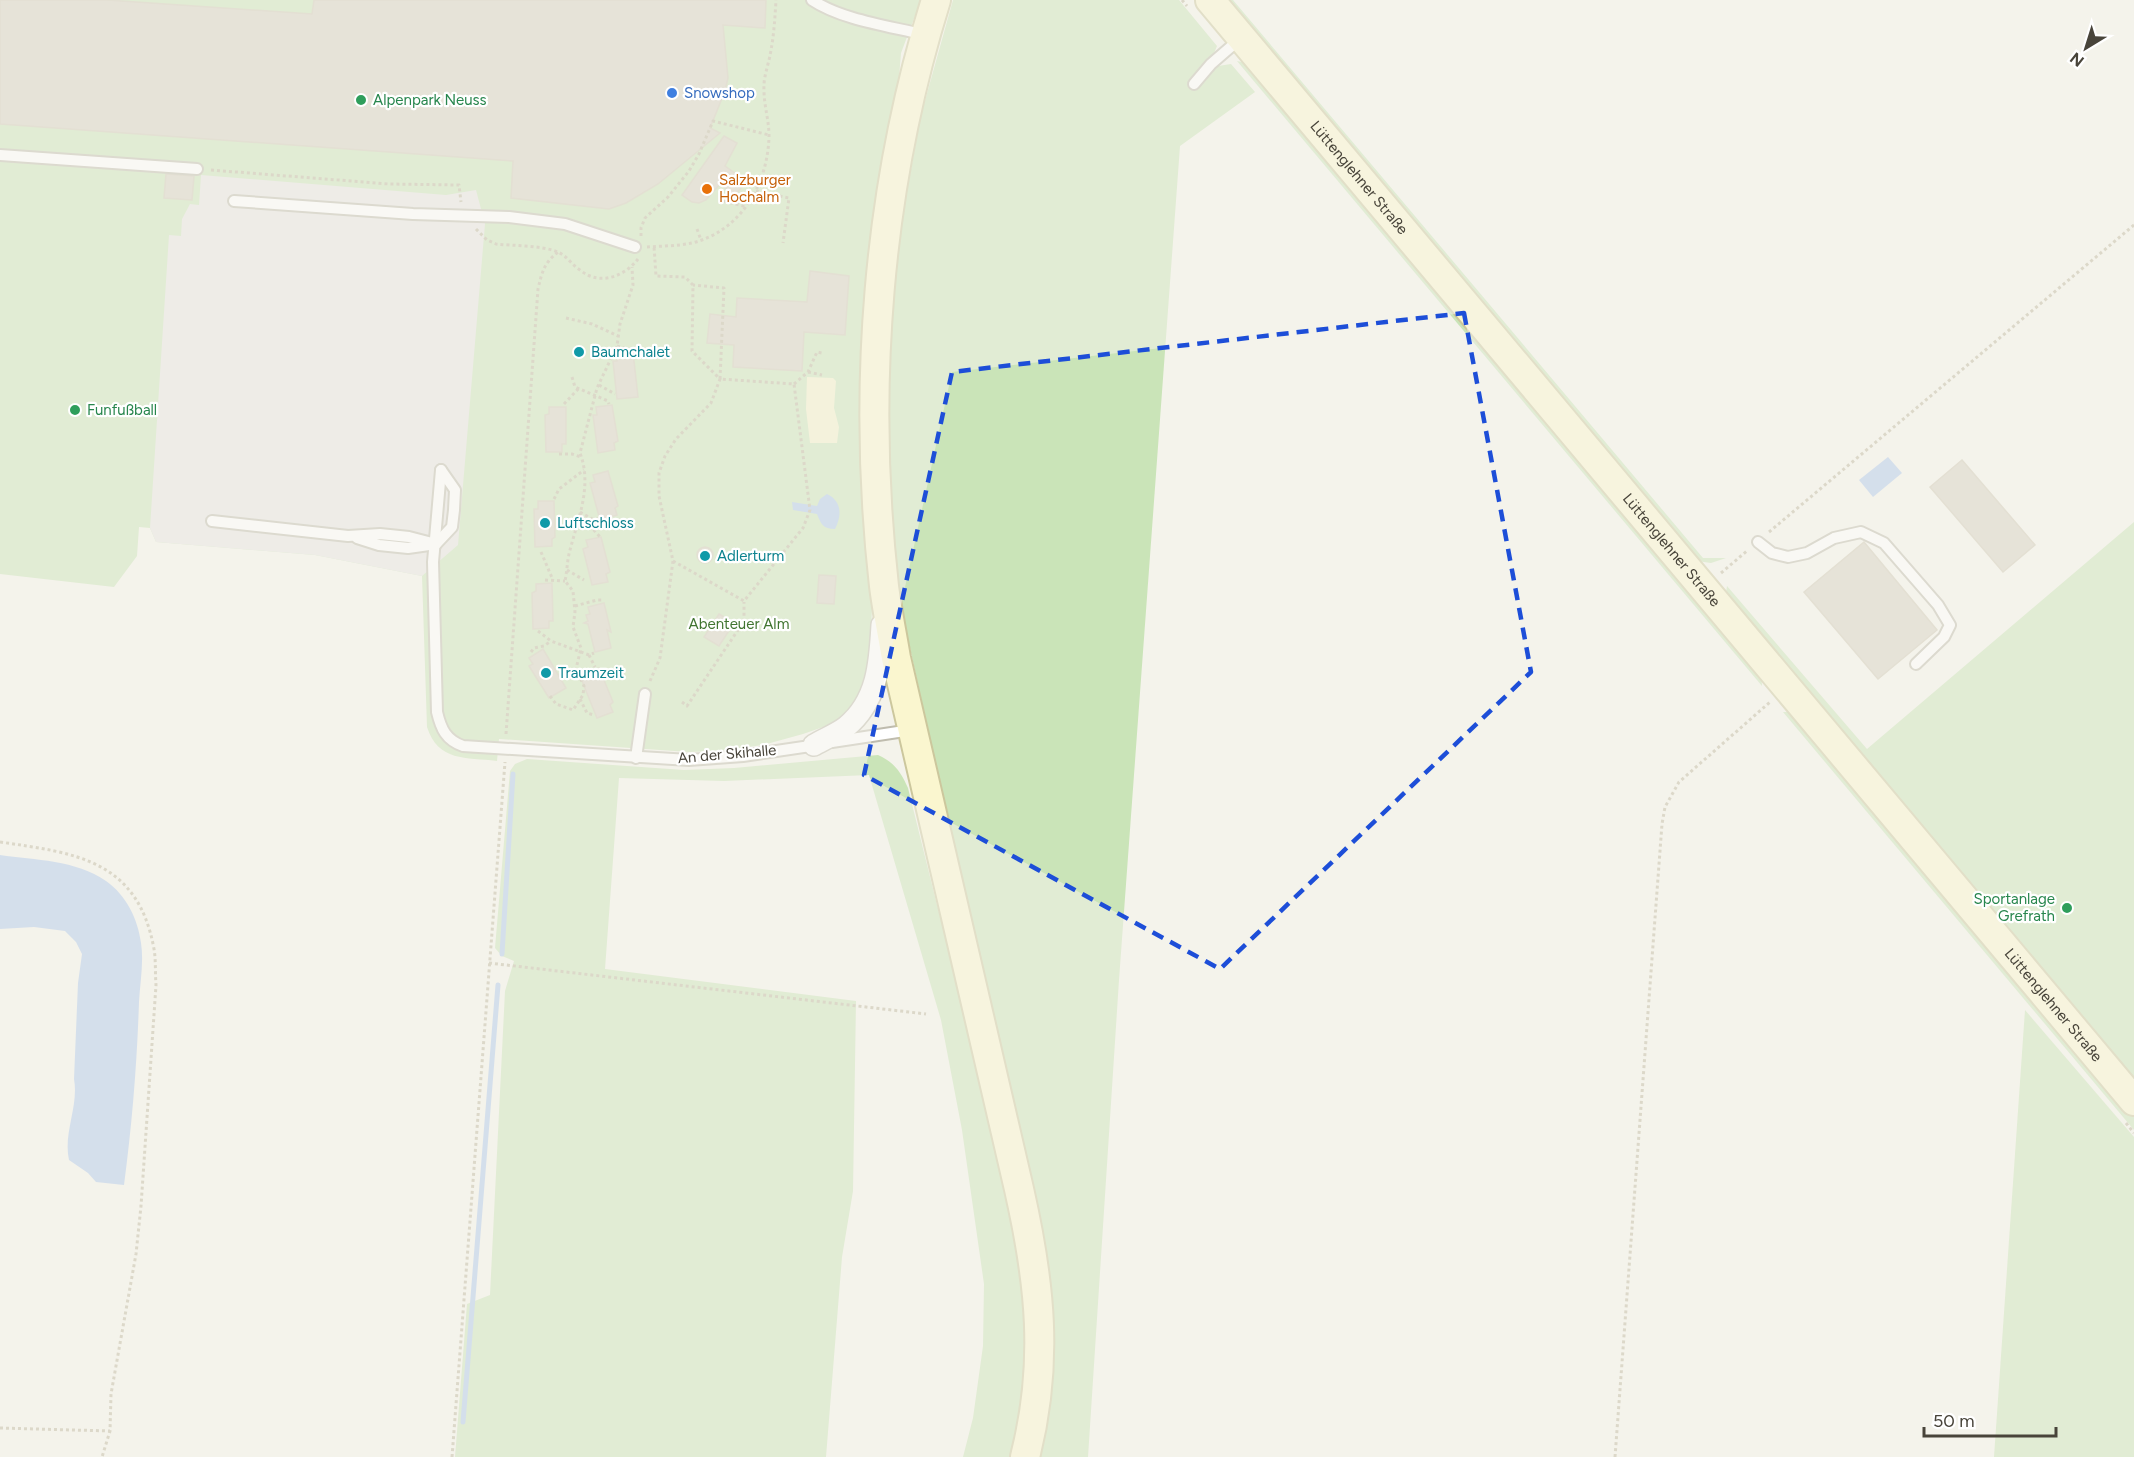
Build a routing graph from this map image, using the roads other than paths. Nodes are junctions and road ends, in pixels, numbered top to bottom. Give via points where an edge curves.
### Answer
1 (812, 0) edge
2 (936, 0) edge
3 (1210, 0) edge
4 (828, 5) edge
5 (925, 35) junction
6 (1241, 38) junction
7 (1194, 84) dead end
8 (0, 155) edge
9 (197, 169) road end
10 (234, 201) dead end
11 (637, 250) road end
12 (441, 470) dead end
13 (212, 521) dead end
14 (1758, 542) road end
15 (436, 544) junction
16 (885, 588) junction
17 (1916, 664) dead end
18 (645, 694) road end
19 (912, 730) junction
20 (814, 745) junction
21 (636, 758) junction
22 (2134, 1101) edge
23 (1025, 1457) edge

1 - 4 lane
2 - 5 main road
3 - 6 main road, Lüttenglehner Straße
4 - 5 lane
5 - 16 main road via 900,148 879,293 874,424
6 - 7 lane
6 - 22 main road, Lüttenglehner Straße
8 - 9 lane
10 - 11 lane via 509,217 565,224
12 - 15 lane, An der Skihalle
13 - 15 lane via 348,536 408,548
14 - 17 lane via 1772,553 1788,557 1807,553 1834,538 1861,532 1884,543 1938,605 1950,625 1944,637
15 - 21 lane, An der Skihalle via 433,562 437,712 446,736 463,746
16 - 19 main road
16 - 20 street via 880,659 868,698 845,728
18 - 21 lane
19 - 20 lane, An der Skihalle
19 - 23 main road via 1034,1261 1040,1355
20 - 21 lane, An der Skihalle via 722,758

